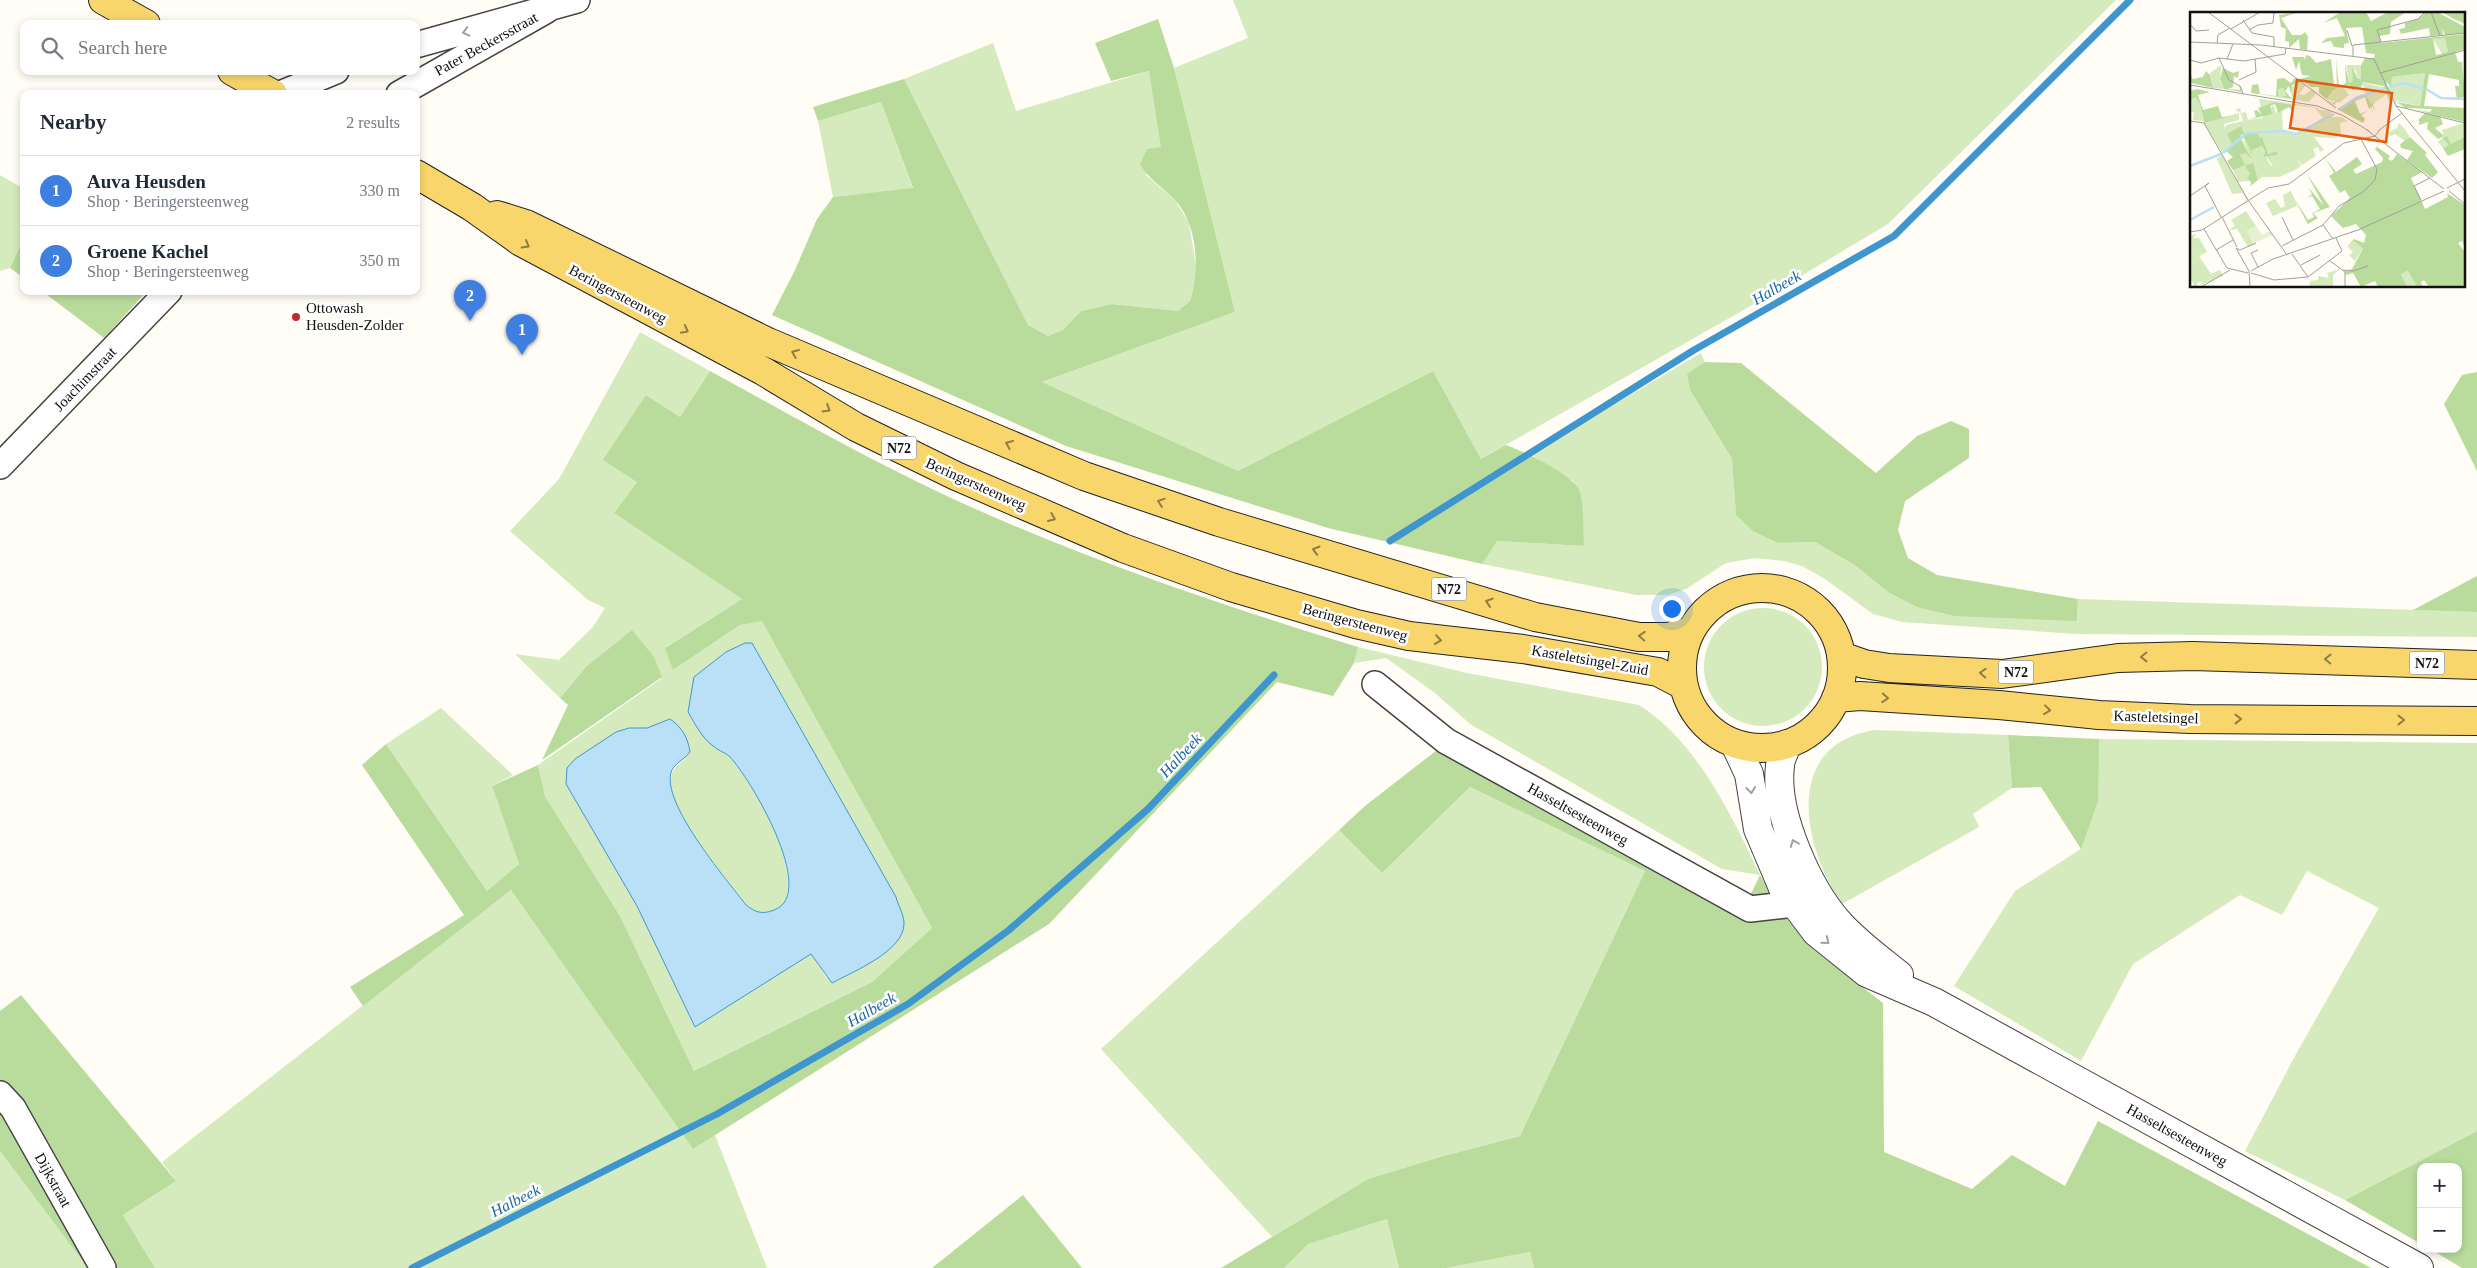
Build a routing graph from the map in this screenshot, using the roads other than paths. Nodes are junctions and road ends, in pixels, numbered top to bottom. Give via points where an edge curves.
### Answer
1 (103, 0) edge
2 (577, 0) edge
3 (547, 10) junction
4 (139, 20) edge
5 (420, 44) edge
6 (239, 75) edge
7 (326, 75) edge
8 (266, 90) edge
9 (290, 90) edge
10 (406, 90) edge
11 (420, 176) edge
12 (472, 207) junction
13 (165, 295) edge
14 (0, 466) edge
15 (1535, 617) joint
16 (1690, 631) junction
17 (1523, 649) joint
18 (1841, 656) junction
19 (2477, 665) edge
20 (1375, 684) dead end
21 (1683, 685) junction
22 (1836, 698) junction
23 (2477, 721) edge
24 (1735, 744) junction
25 (1787, 744) junction
26 (1795, 904) junction
27 (1934, 1002) junction
28 (0, 1094) edge
29 (103, 1268) edge
30 (2420, 1268) edge

1 - 4 main road
2 - 3 street, Pater Beckersstraat
3 -> 5 street, Pater Beckersstraat
3 - 10 street, Pater Beckersstraat
6 - 8 main road
7 - 9 street
11 - 12 main road, Beringersteenweg / N72
15 -> 12 main road, Beringersteenweg / N72 via 1219,522 1084,476 768,342 526,224
12 -> 17 main road, Beringersteenweg / N72 via 521,242 763,371 856,427 956,476 1123,548 1232,587 1356,624 1409,636
13 - 14 street, Joachimstraat
16 -> 15 main road, Kasteletsingel-Zuid / N72 via 1668,637 1639,637
16 - 18 main road via 1705,611 1725,596 1749,589 1774,589 1798,597 1818,612 1834,632
16 - 21 main road via 1682,658
17 - 21 main road, Kasteletsingel-Zuid / N72 via 1658,672
19 -> 18 main road, N72 via 2193,656 2118,658 2002,674 1890,668
18 - 22 main road via 1842,677
20 - 26 street, Hasseltsesteenweg via 1446,741 1750,909
21 - 24 main road via 1693,710 1711,731
22 -> 23 main road, Kasteletsingel / N72 via 1860,696 2190,719
22 - 25 main road via 1819,724 1808,734
24 - 25 main road via 1761,749
24 -> 26 street, Hasseltsesteenweg via 1749,774 1758,828 1783,888
27 -> 25 street, Hasseltsesteenweg via 1839,923 1813,888 1792,840 1782,797 1780,766
26 -> 27 street, Hasseltsesteenweg via 1816,932 1867,973
27 - 30 street, Hasseltsesteenweg
28 - 29 street, Dijkstraat via 13,1108

